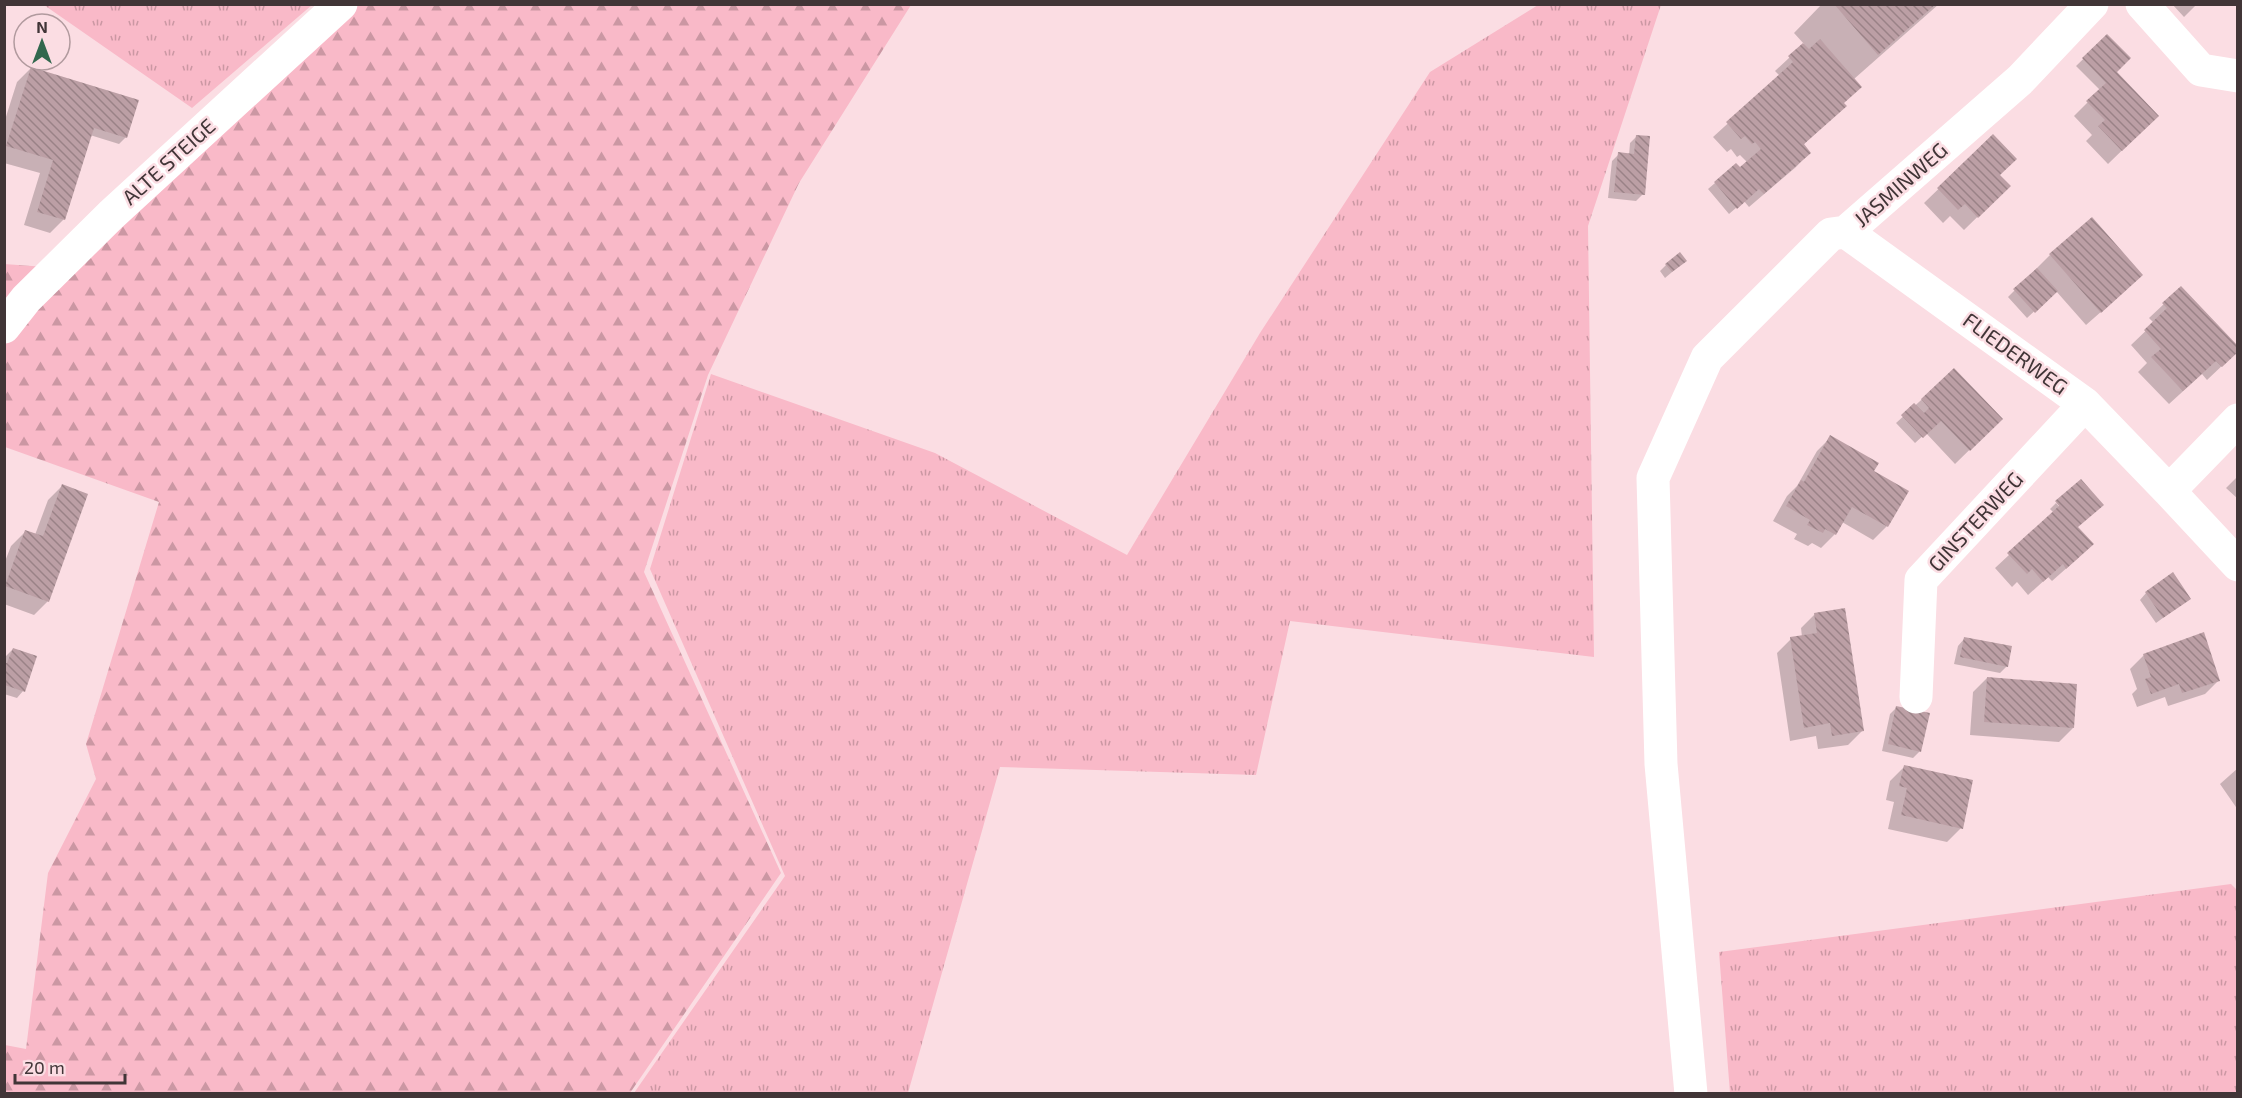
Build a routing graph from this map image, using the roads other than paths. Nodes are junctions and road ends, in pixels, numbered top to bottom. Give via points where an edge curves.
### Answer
1 (341, 4) edge
2 (2092, 4) edge
3 (2142, 4) edge
4 (2238, 76) edge
5 (1846, 232) junction
6 (4, 327) edge
7 (2085, 404) junction
8 (2238, 420) edge
9 (2169, 491) junction
10 (2238, 565) edge
11 (1916, 697) dead end
12 (1691, 1094) edge

1 - 6 street, ALTE STEIGE via 111,215 26,299
2 - 5 street, JASMINWEG via 2020,80
3 - 4 street via 2201,70
5 - 7 street, FLIEDERWEG
5 - 12 street, JASMINWEG via 1831,234 1707,358 1653,478 1661,764
7 - 9 street, FLIEDERWEG
7 - 11 street, GINSTERWEG via 1921,580
8 - 9 street
9 - 10 street, FLIEDERWEG

